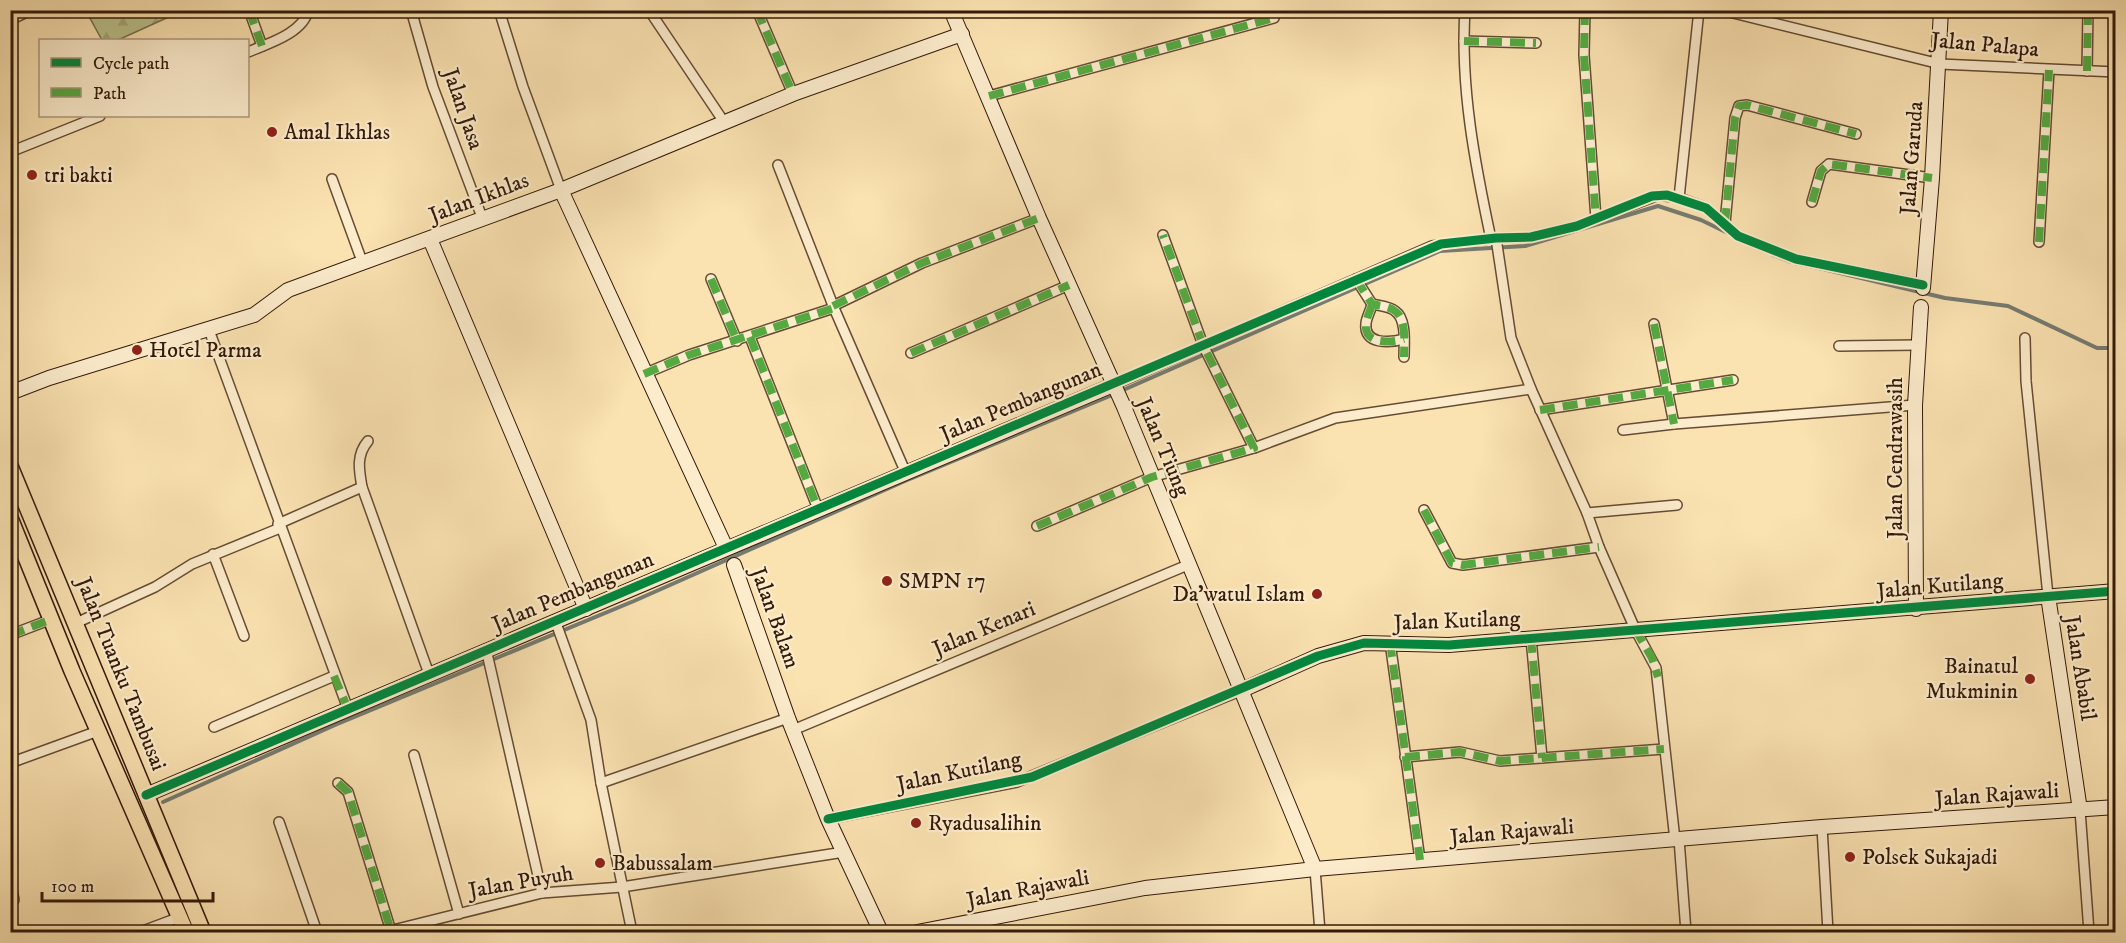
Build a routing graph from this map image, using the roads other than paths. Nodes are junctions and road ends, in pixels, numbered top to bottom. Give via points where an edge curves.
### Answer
1 (31, 10) edge
2 (249, 10) edge
3 (308, 10) edge
4 (411, 10) edge
5 (500, 10) edge
6 (650, 10) edge
7 (757, 10) edge
8 (1465, 10) edge
9 (1585, 10) edge
10 (1699, 10) edge
11 (1720, 10) edge
12 (1941, 10) edge
13 (2088, 10) edge
14 (957, 12) edge
15 (1748, 15) edge
16 (1274, 18) dead end
17 (10, 20) edge
18 (962, 34) junction
19 (1464, 41) junction
20 (1536, 43) dead end
21 (262, 46) junction
22 (249, 52) edge
23 (1940, 64) junction
24 (2049, 70) junction
25 (2113, 70) edge
26 (2087, 71) junction
27 (793, 94) junction
28 (989, 96) junction
29 (98, 117) edge
30 (723, 122) junction
31 (1856, 134) dead end
32 (10, 152) edge
33 (778, 165) dead end
34 (1932, 178) junction
35 (332, 179) dead end
36 (561, 190) junction
37 (1679, 198) junction
38 (1812, 202) dead end
39 (1038, 218) junction
40 (1596, 219) junction
41 (483, 220) junction
42 (1725, 223) junction
43 (1163, 236) dead end
44 (430, 239) junction
45 (1495, 240) junction
46 (2039, 242) dead end
47 (363, 264) junction
48 (711, 279) dead end
49 (1358, 281) junction
50 (1069, 285) junction
51 (1923, 286) junction
52 (1372, 304) junction
53 (833, 307) junction
54 (1921, 307) joint
55 (1654, 324) dead end
56 (209, 330) junction
57 (750, 337) junction
58 (2025, 338) dead end
59 (1404, 339) junction
60 (737, 340) junction
61 (1918, 345) junction
62 (1839, 346) dead end
63 (1204, 348) junction
64 (911, 353) dead end
65 (1404, 357) dead end
66 (644, 374) junction
67 (1733, 380) dead end
68 (1114, 387) junction
69 (1531, 389) junction
70 (1668, 390) junction
71 (10, 393) edge
72 (1915, 405) junction
73 (1540, 410) junction
74 (1674, 424) junction
75 (1623, 430) dead end
76 (368, 441) dead end
77 (1254, 448) junction
78 (10, 466) edge
79 (905, 471) junction
80 (1152, 477) junction
81 (362, 487) junction
82 (1677, 504) dead end
83 (818, 509) junction
84 (1424, 510) dead end
85 (1587, 513) junction
86 (10, 518) edge
87 (279, 526) junction
88 (1037, 526) dead end
89 (1599, 547) junction
90 (727, 549) junction
91 (213, 554) junction
92 (1190, 564) junction
93 (734, 565) joint
94 (2115, 591) edge
95 (2048, 596) junction
96 (586, 609) junction
97 (1916, 609) junction
98 (74, 617) junction
99 (52, 619) junction
100 (556, 623) junction
101 (1635, 629) junction
102 (10, 635) edge
103 (244, 636) dead end
104 (1531, 638) junction
105 (1390, 642) junction
106 (487, 650) junction
107 (429, 674) junction
108 (334, 676) junction
109 (1240, 691) junction
110 (348, 709) junction
111 (790, 724) junction
112 (214, 727) dead end
113 (98, 730) junction
114 (1664, 749) junction
115 (414, 755) dead end
116 (1405, 757) junction
117 (1542, 758) junction
118 (10, 763) edge
119 (338, 783) dead end
120 (601, 783) junction
121 (146, 795) junction
122 (2115, 807) edge
123 (2080, 810) junction
124 (828, 819) junction
125 (279, 822) dead end
126 (1822, 828) junction
127 (1677, 839) junction
128 (844, 852) junction
129 (1420, 860) junction
130 (1315, 869) junction
131 (10, 880) edge
132 (622, 887) junction
133 (542, 893) junction
134 (14, 900) dead end
135 (459, 914) junction
136 (180, 917) junction
137 (388, 932) edge
138 (140, 933) edge
139 (186, 933) edge
140 (203, 933) edge
141 (317, 933) edge
142 (632, 933) edge
143 (881, 933) edge
144 (917, 933) edge
145 (1320, 933) edge
146 (1686, 933) edge
147 (1828, 933) edge
148 (2089, 933) edge

1 - 17 street
2 - 21 street
3 - 21 street via 297,28
4 - 41 street, Jalan Jasa via 433,87
5 - 36 street
6 - 30 street
7 - 27 street
8 - 19 street
9 - 40 street via 1584,55
10 - 37 street
11 - 15 street, Jalan Palapa
12 - 23 street, Jalan Garuda
13 - 26 street
14 - 18 street, Jalan Tiung
15 - 23 street, Jalan Palapa
16 - 28 street
18 - 27 street, Jalan Ikhlas
18 - 28 street, Jalan Tiung
19 - 20 street
19 - 45 street via 1473,143
21 - 22 street
23 - 24 street, Jalan Palapa
23 - 34 street, Jalan Garuda
24 - 26 street, Jalan Palapa
24 - 46 street
25 - 26 street, Jalan Palapa
27 - 30 street, Jalan Ikhlas
28 - 39 street, Jalan Tiung
29 - 32 street
30 - 36 street, Jalan Ikhlas
31 - 42 street via 1748,105 1739,106
33 - 53 street
34 - 38 street via 1829,164 1821,171
34 - 51 street, Jalan Garuda
35 - 47 street
36 - 41 street, Jalan Ikhlas
36 - 66 street, Jalan Balam
37 - 40 street, Jalan Pembangunan via 1652,196
37 - 42 street, Jalan Pembangunan via 1706,208
39 - 50 street, Jalan Tiung
39 - 53 street via 922,263
40 - 45 street, Jalan Pembangunan via 1531,237
41 - 44 street, Jalan Ikhlas
42 - 51 street, Jalan Pembangunan via 1747,240 1796,259
43 - 63 street
44 - 47 street, Jalan Ikhlas
44 - 96 street
45 - 49 street, Jalan Pembangunan via 1432,246
45 - 69 street via 1511,338
47 - 56 street, Jalan Ikhlas via 288,290 254,315
48 - 60 street
49 - 52 street
49 - 63 street, Jalan Pembangunan
50 - 64 street
50 - 68 street, Jalan Tiung
51 - 54 street, Jalan Garuda
52 - 59 street via 1400,315
52 - 59 street via 1366,324 1371,336 1379,342
53 - 57 street
53 - 79 street
54 - 61 street, Jalan Cendrawasih
55 - 70 street
56 - 71 street, Jalan Ikhlas
56 - 87 street
57 - 60 street
57 - 83 street
58 - 95 street, Jalan Ababil
59 - 65 street
60 - 66 street
61 - 62 street
61 - 72 street, Jalan Cendrawasih
63 - 68 street, Jalan Pembangunan
63 - 77 street
66 - 90 street, Jalan Balam
67 - 70 street
68 - 79 street, Jalan Pembangunan
68 - 80 street, Jalan Tiung
69 - 73 street
69 - 77 street via 1335,418
70 - 73 street
70 - 74 street
72 - 74 street
72 - 97 street, Jalan Cendrawasih
73 - 85 street
74 - 75 street
76 - 81 street via 360,453
77 - 80 street
78 - 98 main road, Jalan Tuanku Tambusai
79 - 83 street, Jalan Pembangunan
80 - 88 street
80 - 92 street, Jalan Tiung
81 - 87 street
81 - 107 street
82 - 85 street
83 - 90 street, Jalan Pembangunan
84 - 89 street via 1452,563 1463,565
85 - 89 street
86 - 99 main road, Jalan Tuanku Tambusai
87 - 91 street
87 - 108 street
89 - 101 street
90 - 93 street, Jalan Balam
90 - 96 street, Jalan Pembangunan
91 - 98 street via 155,587
91 - 103 street
92 - 109 street, Jalan Tiung
92 - 111 street, Jalan Kenari
93 - 111 street, Jalan Balam
94 - 95 street, Jalan Kutilang
95 - 97 street, Jalan Kutilang
95 - 123 street, Jalan Ababil
96 - 100 street, Jalan Pembangunan
97 - 101 street, Jalan Kutilang
98 - 99 main road
98 - 121 main road, Jalan Tuanku Tambusai
99 - 102 street
99 - 113 main road, Jalan Tuanku Tambusai
100 - 106 street, Jalan Pembangunan
100 - 120 street via 591,720
101 - 104 street, Jalan Kutilang
101 - 114 street via 1658,677
104 - 105 street, Jalan Kutilang via 1449,645
104 - 117 street
105 - 109 street, Jalan Kutilang via 1318,656
105 - 116 street
106 - 107 street, Jalan Pembangunan
106 - 133 street
107 - 110 street, Jalan Pembangunan
108 - 110 street
108 - 112 street
109 - 124 street, Jalan Kutilang via 1017,782
109 - 130 street, Jalan Tiung
110 - 121 street, Jalan Pembangunan
111 - 120 street, Jalan Kenari
111 - 124 street, Jalan Balam
113 - 118 street
113 - 136 main road, Jalan Tuanku Tambusai
114 - 117 street
114 - 127 street
115 - 135 street
116 - 117 street via 1454,752 1494,762
116 - 129 street
119 - 137 street via 348,792
120 - 132 street
121 - 140 main road, Jalan Tuanku Tambusai
122 - 123 street, Jalan Rajawali
123 - 126 street, Jalan Rajawali
123 - 148 street, Jalan Ababil
124 - 128 street, Jalan Balam
125 - 141 street
126 - 127 street, Jalan Rajawali
126 - 147 street
127 - 129 street, Jalan Rajawali
127 - 146 street
128 - 132 street, Jalan Puyuh
128 - 143 street, Jalan Balam
129 - 130 street, Jalan Rajawali
130 - 144 street, Jalan Rajawali via 1145,888
130 - 145 street
131 - 134 street
132 - 133 street, Jalan Puyuh
132 - 142 street
133 - 135 street, Jalan Puyuh
135 - 137 street, Jalan Puyuh
136 - 138 street
136 - 139 main road, Jalan Tuanku Tambusai

